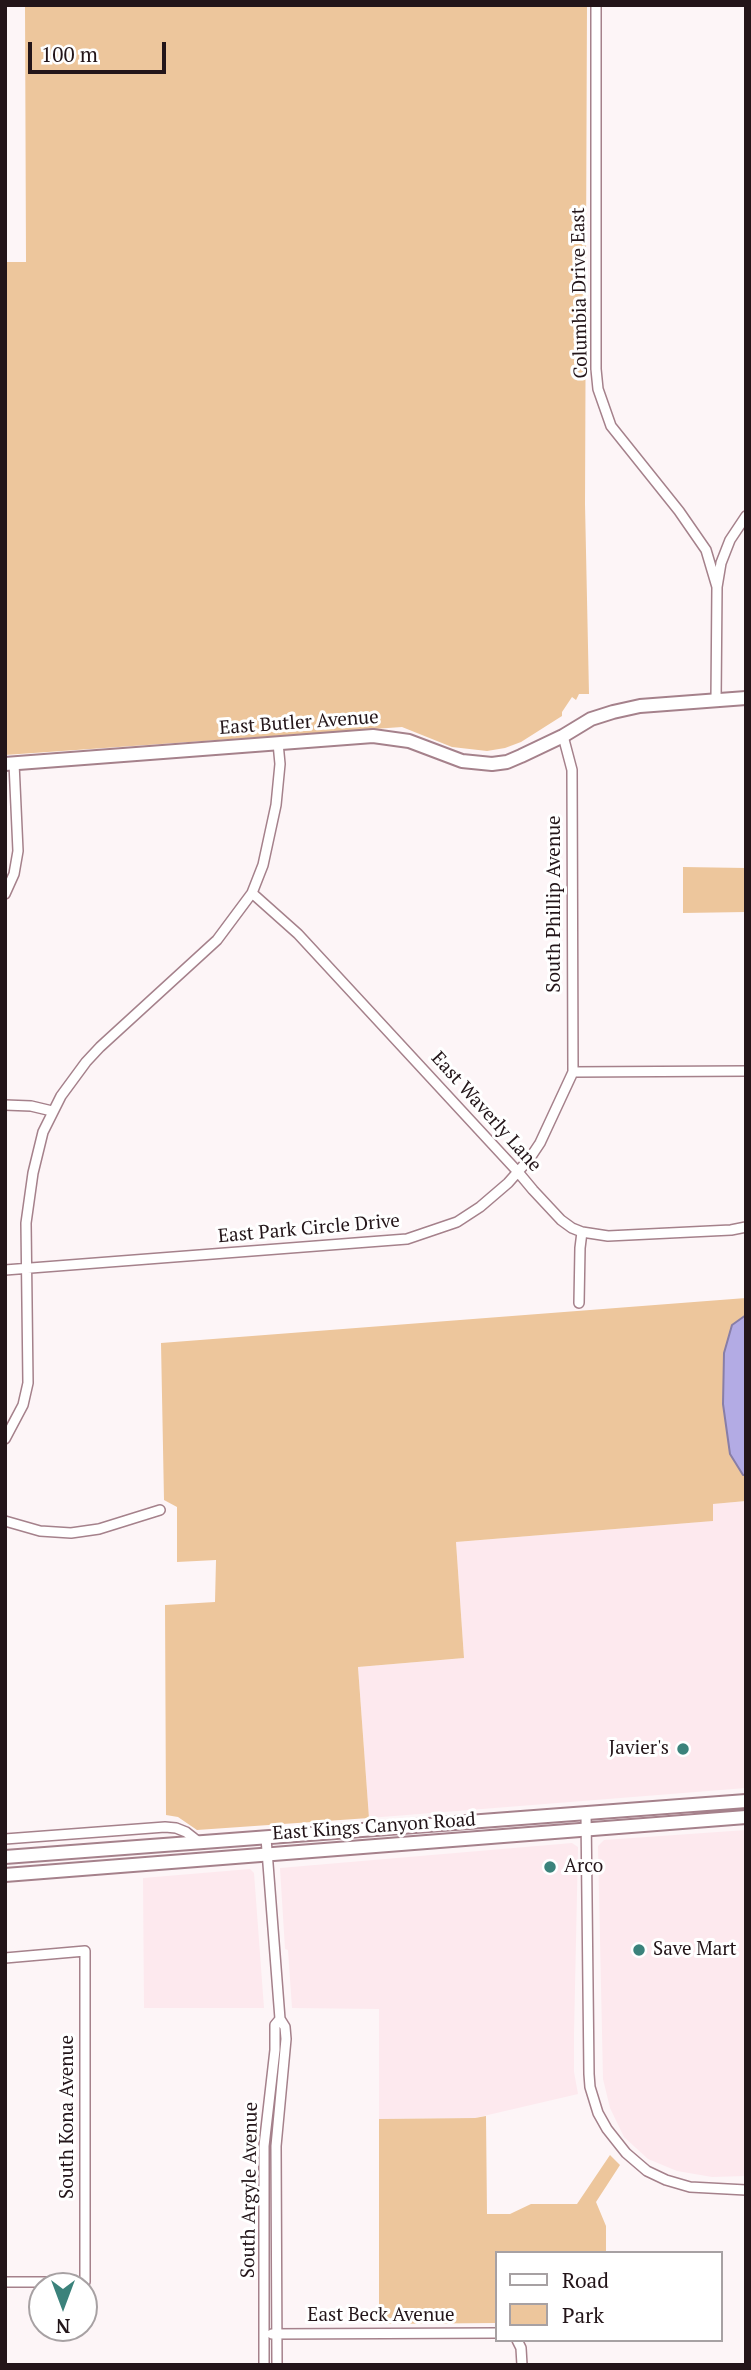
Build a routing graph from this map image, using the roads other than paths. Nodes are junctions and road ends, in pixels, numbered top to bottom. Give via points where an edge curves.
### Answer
1 (596, 5) edge
2 (746, 516) edge
3 (717, 587) junction
4 (746, 698) edge
5 (716, 700) junction
6 (563, 736) junction
7 (278, 743) junction
8 (9, 763) edge
9 (252, 893) junction
10 (5, 894) edge
11 (746, 1071) edge
12 (573, 1072) junction
13 (5, 1105) edge
14 (52, 1111) junction
15 (519, 1172) junction
16 (746, 1227) edge
17 (582, 1232) junction
18 (26, 1268) junction
19 (5, 1270) edge
20 (579, 1303) dead end
21 (5, 1439) edge
22 (160, 1510) dead end
23 (5, 1521) edge
24 (746, 1801) edge
25 (586, 1813) junction
26 (746, 1818) edge
27 (587, 1829) junction
28 (266, 1838) junction
29 (5, 1839) edge
30 (200, 1843) junction
31 (267, 1854) junction
32 (5, 1857) edge
33 (5, 1875) edge
34 (5, 1958) edge
35 (280, 2019) junction
36 (746, 2190) edge
37 (5, 2282) edge
38 (277, 2333) junction
39 (496, 2333) edge
40 (265, 2334) junction
41 (518, 2342) edge
42 (264, 2365) edge
43 (277, 2365) edge
44 (522, 2365) edge

1 - 3 street, Columbia Drive East via 598,389 611,426 706,550
2 - 3 street via 725,551
3 - 5 street
4 - 5 main road, East Butler Avenue
5 - 6 main road, East Butler Avenue via 624,709 591,719
6 - 7 main road, East Butler Avenue via 507,762 492,764 461,761 388,737
6 - 12 street, South Phillip Avenue via 572,770
7 - 8 main road, East Butler Avenue
7 - 9 street via 276,805
8 - 10 street via 18,851
9 - 14 street via 217,940 100,1047
9 - 15 street, East Waverly Lane via 298,934
11 - 12 street
12 - 15 street, East Park Circle Drive via 540,1143
13 - 14 street
14 - 18 street via 33,1173
15 - 17 street, East Waverly Lane via 561,1220
15 - 18 street, East Park Circle Drive via 457,1222 407,1239
16 - 17 street, East Waverly Lane via 608,1236
17 - 20 street
18 - 19 street, East Park Circle Drive
18 - 21 street via 28,1384
22 - 23 street via 71,1533 40,1531
24 - 25 main road, East Kings Canyon Road
25 - 27 street
25 - 28 main road, East Kings Canyon Road
26 - 27 main road, East Kings Canyon Road
27 - 31 main road, East Kings Canyon Road
27 - 36 street via 590,2087 598,2113 626,2153 647,2171 690,2187
28 - 30 main road, East Kings Canyon Road
28 - 31 street, South Argyle Avenue
29 - 30 street via 166,1827 186,1832
30 - 32 main road, East Kings Canyon Road
31 - 33 main road, East Kings Canyon Road
31 - 35 street, South Argyle Avenue
34 - 37 street, South Kona Avenue via 85,1951 85,2282
35 - 38 street, South Argyle Avenue via 286,2039 276,2146
35 - 40 street, South Argyle Avenue via 275,2025 264,2146
38 - 39 street, East Beck Avenue
38 - 40 street, East Beck Avenue
38 - 43 street, South Argyle Avenue
40 - 42 street, South Argyle Avenue
41 - 44 street

